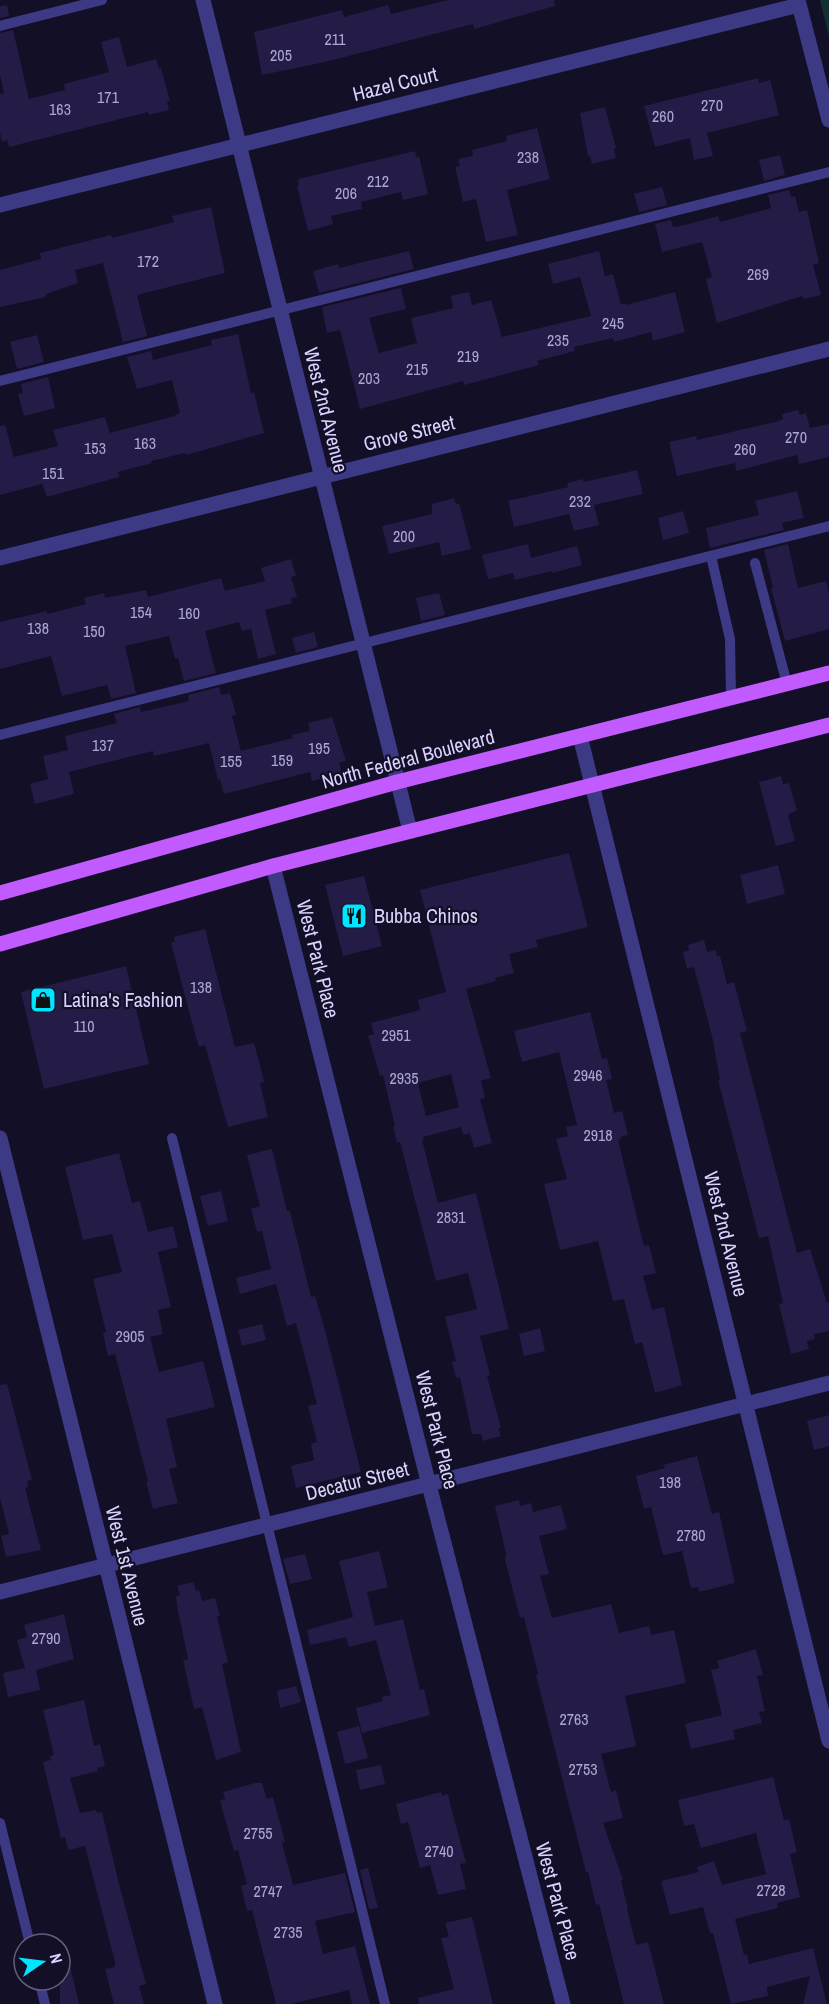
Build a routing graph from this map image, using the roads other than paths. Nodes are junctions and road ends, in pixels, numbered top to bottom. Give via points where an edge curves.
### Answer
1 (102, 0) edge
2 (203, 0) edge
3 (799, 3) edge
4 (0, 26) edge
5 (829, 120) edge
6 (238, 145) junction
7 (829, 172) edge
8 (0, 205) edge
9 (280, 310) junction
10 (829, 349) edge
11 (0, 381) edge
12 (321, 476) junction
13 (829, 526) edge
14 (711, 556) junction
15 (0, 558) edge
16 (755, 563) dead end
17 (363, 645) junction
18 (829, 674) edge
19 (787, 684) junction
20 (731, 698) junction
21 (829, 725) edge
22 (0, 735) edge
23 (580, 736) junction
24 (398, 782) junction
25 (592, 784) junction
26 (410, 831) junction
27 (273, 866) junction
28 (0, 893) edge
29 (0, 944) edge
30 (0, 1138) edge
31 (172, 1138) dead end
32 (829, 1383) edge
33 (746, 1404) junction
34 (429, 1485) junction
35 (268, 1525) junction
36 (105, 1565) junction
37 (0, 1592) edge
38 (829, 1741) edge
39 (0, 1823) edge
40 (27, 1932) edge
41 (214, 2004) edge
42 (385, 2004) edge
43 (563, 2004) edge

1 - 4 lane
2 - 6 street, West 2nd Avenue
3 - 5 street
3 - 6 street, Hazel Court
6 - 8 street, Hazel Court
6 - 9 street, West 2nd Avenue
7 - 9 lane
9 - 11 lane
9 - 12 street, West 2nd Avenue
10 - 12 street, Grove Street
12 - 15 street, Grove Street
12 - 17 street, West 2nd Avenue
13 - 14 lane
14 - 17 lane
14 - 20 lane via 730,639
16 - 19 lane
17 - 22 lane
17 - 24 street, West 2nd Avenue
18 - 19 main road, North Federal Boulevard
19 - 20 main road, North Federal Boulevard
20 - 23 main road, North Federal Boulevard
21 - 25 main road
23 - 24 main road, North Federal Boulevard
23 - 25 street, West 2nd Avenue
24 - 26 street, West 2nd Avenue
24 - 28 main road, North Federal Boulevard
25 - 26 main road
25 - 33 street, West 2nd Avenue
26 - 27 main road
27 - 29 main road
27 - 34 street, West Park Place
30 - 36 street, West 1st Avenue
31 - 35 lane
32 - 33 street, Decatur Street
33 - 34 street, Decatur Street
33 - 38 street, West 2nd Avenue
34 - 35 street, Decatur Street
34 - 43 street, West Park Place
35 - 36 street, Decatur Street
35 - 42 lane
36 - 37 street, Decatur Street
36 - 41 street, West 1st Avenue
39 - 40 lane

